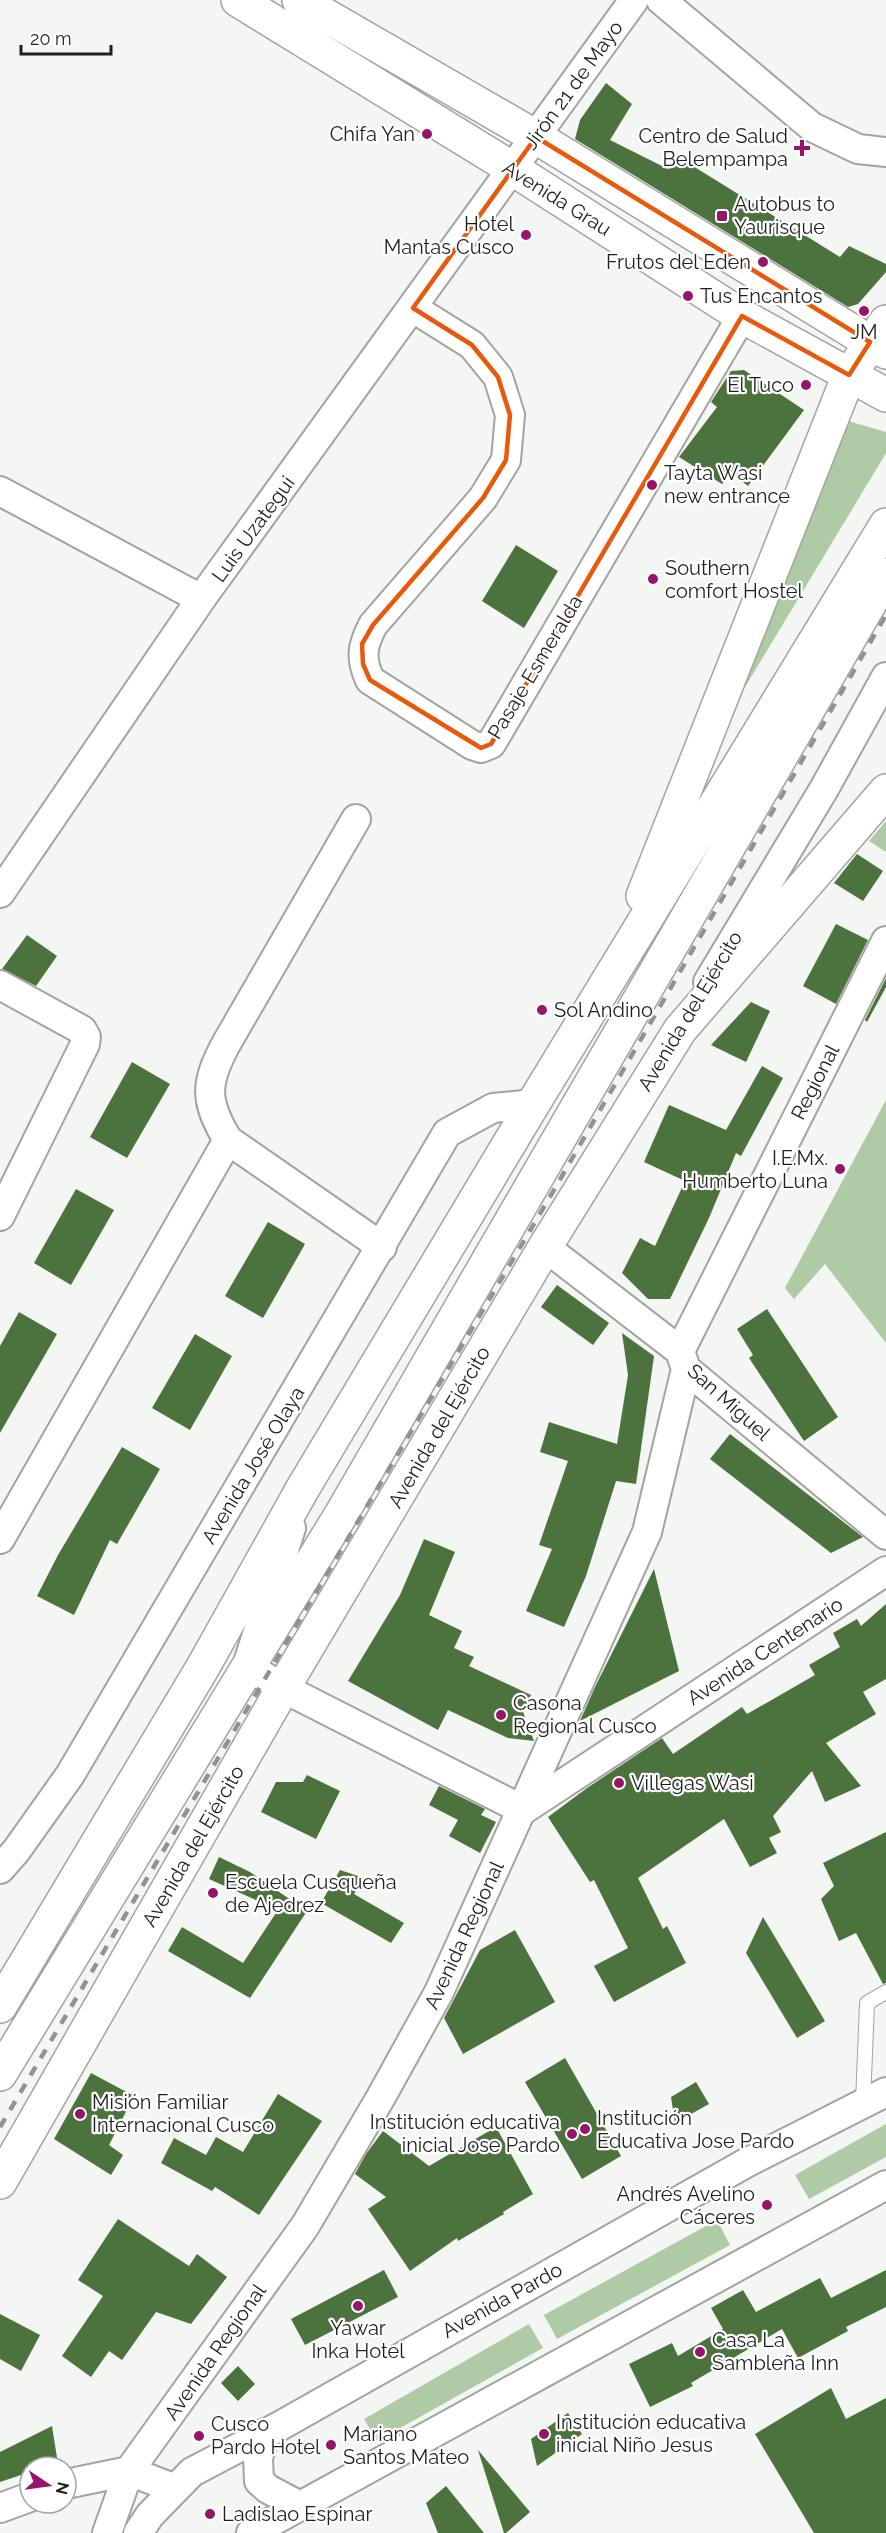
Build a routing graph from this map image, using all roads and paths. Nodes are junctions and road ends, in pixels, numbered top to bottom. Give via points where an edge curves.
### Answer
1 (238, 0) edge
2 (299, 0) edge
3 (634, 0) edge
4 (661, 0) edge
5 (536, 137) junction
6 (886, 152) edge
7 (513, 169) junction
8 (413, 308) junction
9 (742, 316) junction
10 (881, 339) edge
11 (849, 375) junction
12 (882, 393) edge
13 (0, 491) edge
14 (886, 525) edge
15 (886, 576) edge
16 (201, 599) junction
17 (886, 676) edge
18 (886, 791) edge
19 (356, 819) dead end
20 (0, 893) edge
21 (886, 941) edge
22 (609, 981) junction
23 (0, 985) edge
24 (680, 1030) junction
25 (533, 1104) junction
26 (228, 1140) junction
27 (0, 1216) edge
28 (545, 1246) junction
29 (382, 1247) junction
30 (683, 1360) junction
31 (303, 1488) junction
32 (886, 1535) edge
33 (0, 1539) edge
34 (886, 1572) edge
35 (248, 1666) junction
36 (283, 1688) junction
37 (523, 1810) junction
38 (0, 1869) edge
39 (886, 1992) edge
40 (1, 2004) edge
41 (0, 2074) edge
42 (875, 2097) edge
43 (0, 2182) edge
44 (886, 2185) edge
45 (265, 2433) junction
46 (136, 2462) junction
47 (78, 2480) edge
48 (174, 2488) junction
49 (18, 2501) edge
50 (300, 2506) junction
51 (0, 2508) edge
52 (107, 2533) edge
53 (138, 2533) edge
54 (251, 2533) edge

1 - 7 main road, Avenida Grau
2 - 5 main road, Avenida Grau
3 - 5 street, Jirón 21 de Mayo
4 - 6 street via 812,127 858,149
5 - 7 street, Jirón 21 de Mayo
5 - 10 main road, Avenida Grau
7 - 8 street, Luis Uzategui
7 - 9 main road, Avenida Grau
8 - 9 street, Pasaje Esmeralda via 472,345 498,377 510,415 506,460 483,498 373,625 362,644 363,664 370,680 481,748 491,744
8 - 16 street, Luis Uzategui
9 - 11 main road, Avenida Grau
10 - 11 main road
11 - 12 main road, Avenida Grau
11 - 22 main road
13 - 16 street
14 - 22 main road
15 - 35 main road, Avenida del Ejército via 360,1482
16 - 20 street, Luis Uzategui
17 - 24 street, Avenida del Ejército via 824,789
18 - 24 main road
19 - 26 street via 214,1068 209,1088 217,1122
21 - 30 street, Regional
22 - 25 main road
23 - 27 street via 82,1030 86,1044
24 - 28 main road, Avenida del Ejército
25 - 29 street, Avenida José Olaya via 493,1108 447,1133
25 - 31 main road
26 - 29 street
26 - 33 street
28 - 30 street, San Miguel
28 - 36 main road, Avenida del Ejército
29 - 38 street, Avenida José Olaya via 70,1775
30 - 32 street, San Miguel
30 - 37 street, Avenida Regional via 647,1532
31 - 35 street
31 - 40 main road via 203,1667
34 - 37 street, Avenida Centenario
35 - 36 street
35 - 41 main road, Avenida del Ejército
36 - 37 street
36 - 43 main road, Avenida del Ejército
37 - 46 street, Avenida Regional via 439,1992 305,2226
39 - 42 lane via 867,2003
42 - 45 street, Avenida Pardo via 746,2163
44 - 50 street
45 - 48 street, Avenida Pardo via 192,2472
45 - 50 street via 258,2458 259,2481
46 - 47 street
46 - 48 street
46 - 52 street
48 - 53 street, Avenida Pardo
49 - 51 street
50 - 54 street

